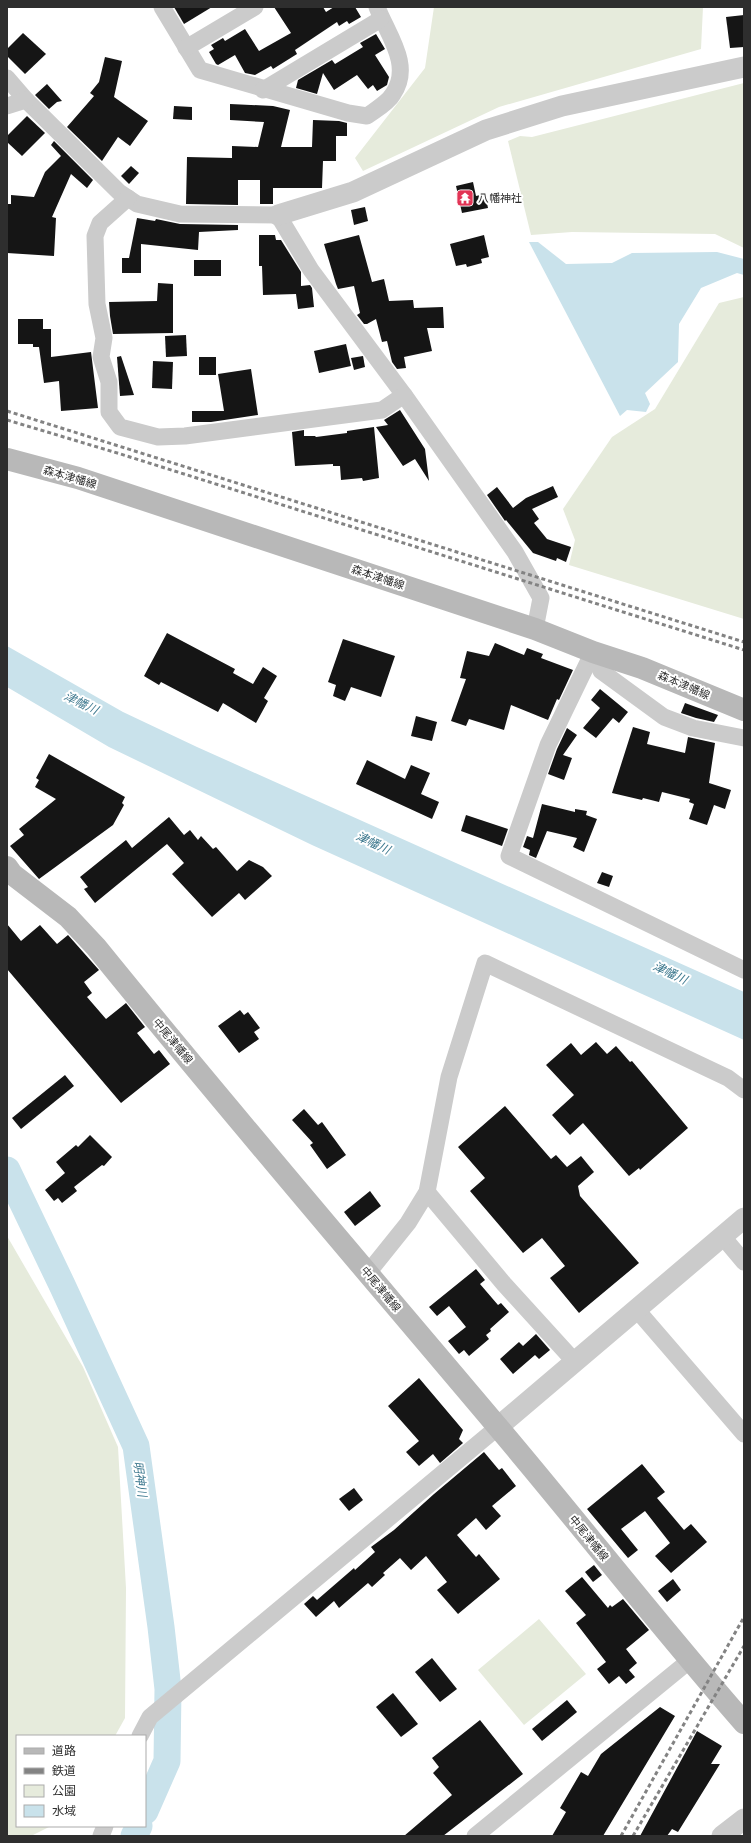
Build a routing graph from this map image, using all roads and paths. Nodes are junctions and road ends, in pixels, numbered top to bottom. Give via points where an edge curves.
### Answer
1 (162, 7) edge
2 (255, 7) edge
3 (379, 13) edge
4 (186, 48) junction
5 (744, 67) edge
6 (7, 78) edge
7 (263, 90) junction
8 (26, 100) junction
9 (7, 106) edge
10 (128, 198) junction
11 (278, 215) junction
12 (404, 395) junction
13 (7, 460) edge
14 (535, 629) junction
15 (593, 652) junction
16 (744, 710) edge
17 (744, 738) edge
18 (7, 867) edge
19 (744, 970) edge
20 (744, 1090) edge
21 (428, 1192) junction
22 (744, 1218) edge
23 (723, 1237) junction
24 (744, 1262) edge
25 (368, 1274) junction
26 (637, 1310) junction
27 (575, 1362) junction
28 (498, 1427) junction
29 (744, 1434) edge
30 (689, 1661) junction
31 (744, 1723) edge
32 (141, 1735) edge
33 (744, 1819) edge
34 (474, 1836) edge
35 (722, 1836) edge

1 - 4 street
2 - 4 street
3 - 7 street
3 - 7 street via 400,57 400,81 393,95 367,116
4 - 7 street via 200,70
5 - 11 street via 562,106 486,130 353,192
6 - 8 street
8 - 9 street
8 - 10 street
10 - 11 street via 137,204 180,214
10 - 12 street via 100,223 96,236 97,304 104,338 102,357 109,382 109,412 120,427 158,437 185,436 382,410
11 - 12 street via 312,270
12 - 14 street via 515,552 541,598
13 - 14 main road, 森本津幡線 via 78,478
14 - 15 main road, 森本津幡線
15 - 16 main road, 森本津幡線 via 642,668
15 - 17 street via 601,671 664,717 693,728
15 - 19 street via 548,745 509,856
18 - 25 main road, 中尾津幡線 via 12,874 68,917 96,947
20 - 21 street via 728,1078 485,963 450,1077
21 - 25 street via 408,1224
21 - 27 street via 504,1284
22 - 23 street
23 - 24 street
23 - 26 street
25 - 28 main road, 中尾津幡線
26 - 27 street
26 - 29 street
27 - 28 street
28 - 30 main road, 中尾津幡線
28 - 32 street via 150,1717
30 - 31 main road, 中尾津幡線
30 - 34 street
33 - 35 street

